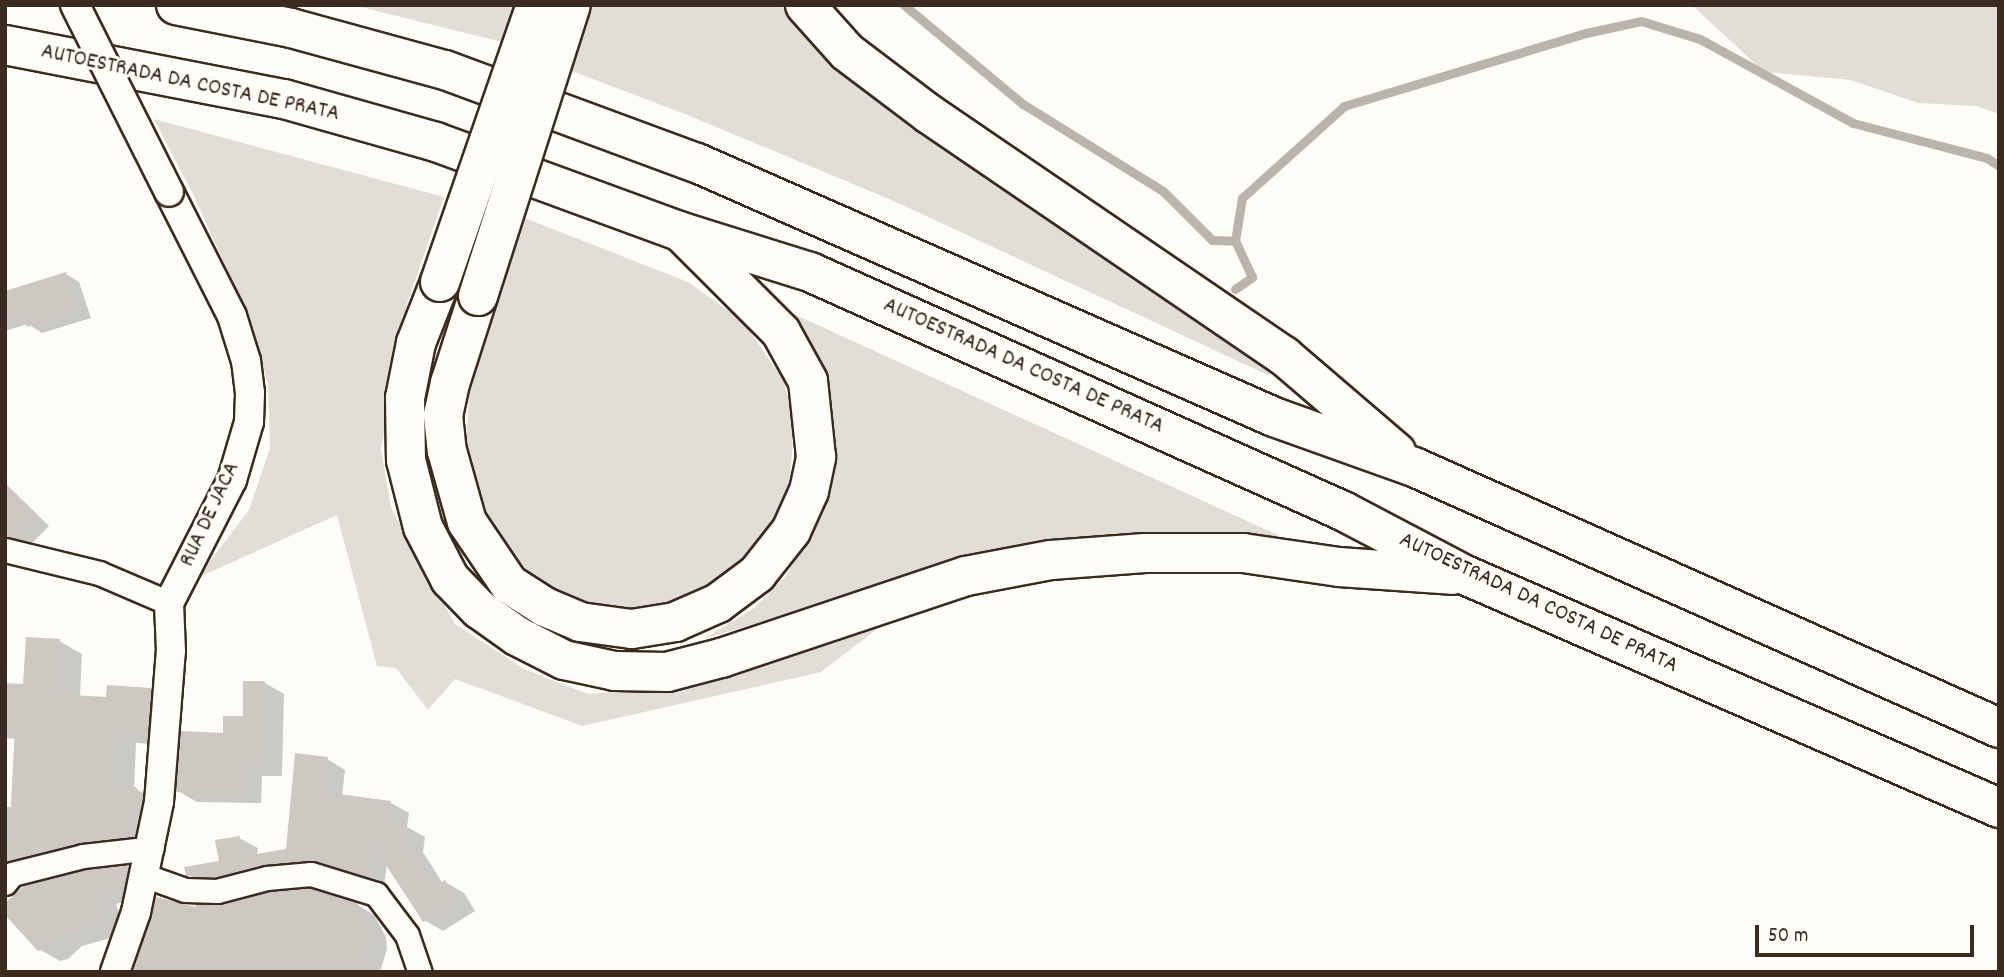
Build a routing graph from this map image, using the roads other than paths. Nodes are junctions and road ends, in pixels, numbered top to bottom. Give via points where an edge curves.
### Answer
1 (75, 5) edge
2 (176, 5) edge
3 (536, 5) edge
4 (571, 5) edge
5 (805, 5) edge
6 (5, 45) edge
7 (679, 231) junction
8 (1414, 467) junction
9 (5, 550) edge
10 (1465, 576) junction
11 (169, 603) junction
12 (1999, 727) edge
13 (1999, 808) edge
14 (152, 848) junction
15 (146, 876) junction
16 (5, 883) edge
17 (115, 972) edge
18 (420, 972) edge

1 - 11 street, RUA DE JACA, bridge via 232,316 246,361 248,422 232,480
2 - 8 highway via 291,28 445,70 685,158 1274,418
3 - 10 highway, bridge via 416,343 405,398 406,460 423,527 450,579 479,609 517,636 564,660 615,671 667,672 965,576 1051,560 1145,553 1243,553 1339,567
4 - 7 highway, bridge via 443,415 447,451 467,522 509,584 580,622 632,629 675,622 718,603 757,574 791,531 809,491 816,457 808,381 781,332
5 - 8 highway via 848,52 1284,356
6 - 7 highway, AUTOESTRADA DA COSTA DE PRATA via 284,99 436,142
7 - 10 highway, AUTOESTRADA DA COSTA DE PRATA via 810,272 1343,511
8 - 12 highway
9 - 11 street via 100,573
10 - 13 highway, AUTOESTRADA DA COSTA DE PRATA
11 - 14 street, RUA DE JACA via 171,651
14 - 15 street, RUA DE JACA
14 - 16 street via 12,873
15 - 17 street, RUA DE JACA
15 - 18 street via 186,890 217,891 267,878 311,874 366,890 376,894 407,935

